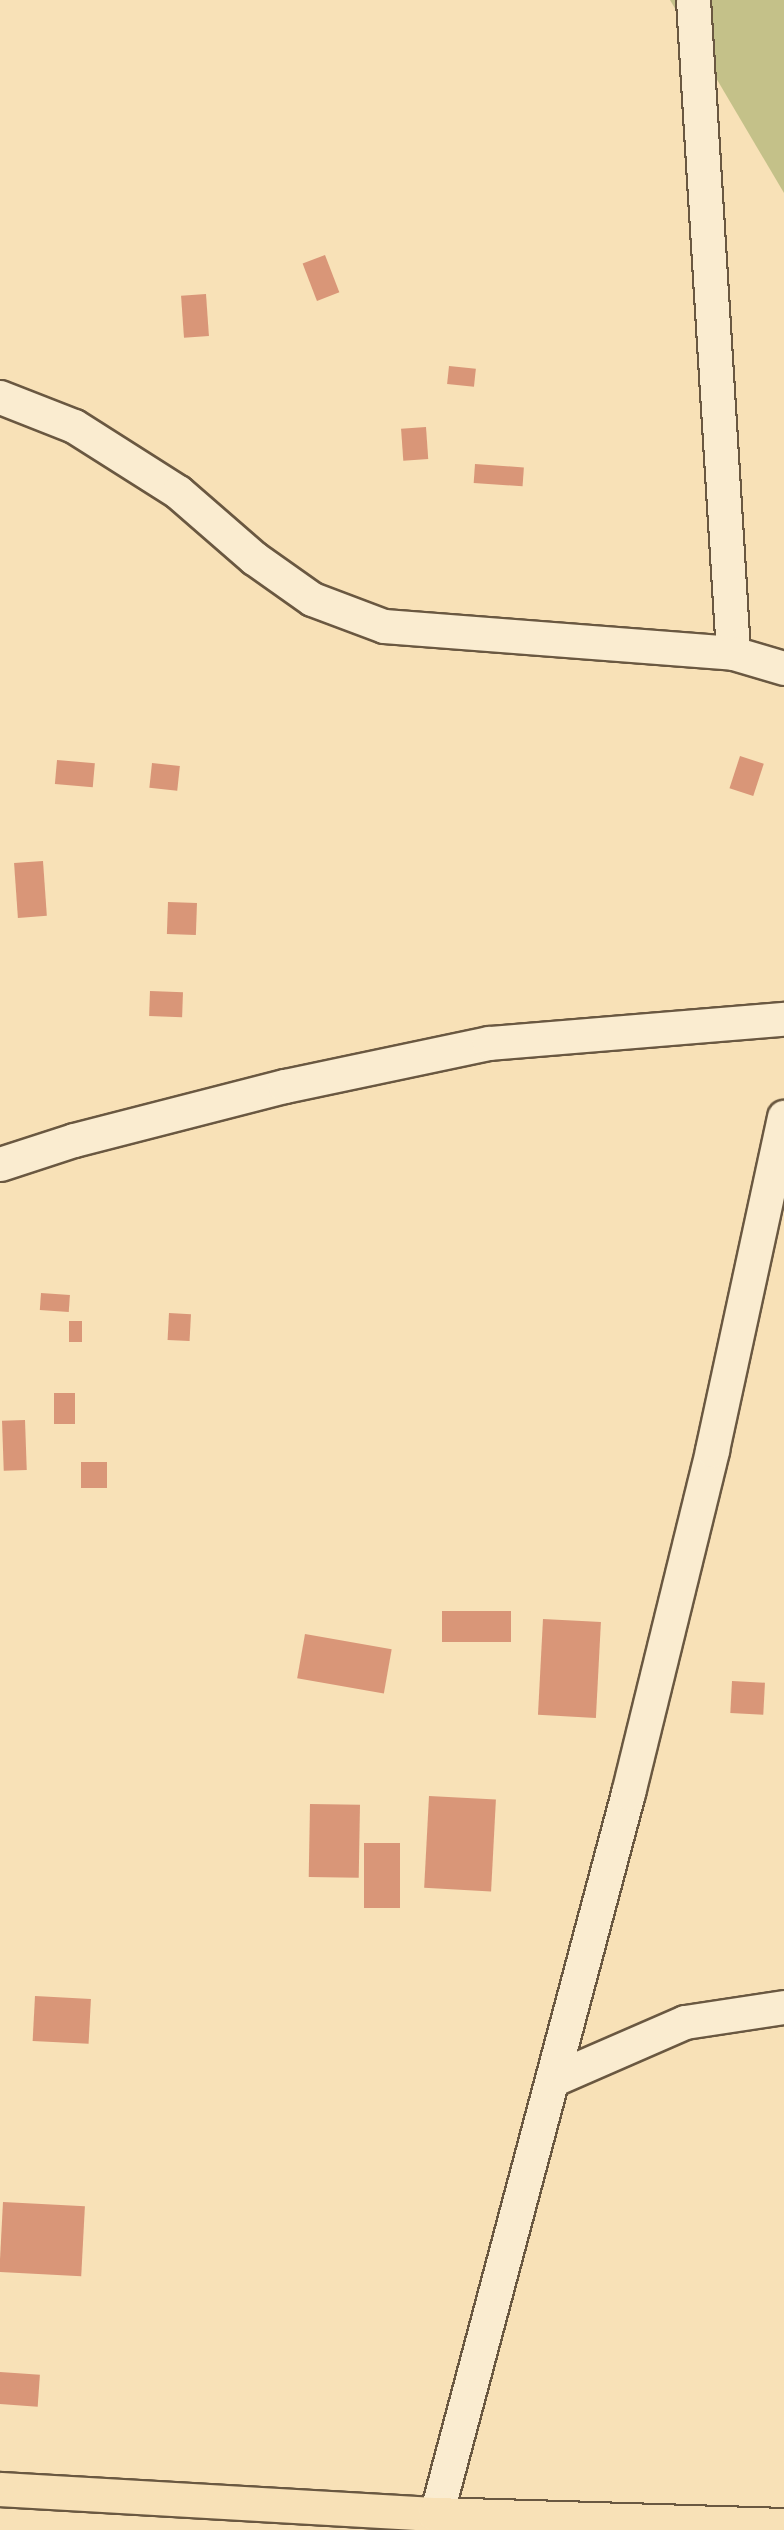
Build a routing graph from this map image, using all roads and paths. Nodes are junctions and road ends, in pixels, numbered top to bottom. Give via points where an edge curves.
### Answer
1 (693, 0) edge
2 (0, 397) edge
3 (733, 652) junction
4 (784, 668) edge
5 (784, 1019) edge
6 (784, 1117) edge
7 (0, 1164) edge
8 (784, 2007) edge
9 (554, 2079) junction
10 (0, 2489) edge
11 (433, 2522) edge
12 (784, 2525) edge

1 - 3 street
2 - 3 street via 74,426 178,492 255,558 312,599 384,626
3 - 4 street
5 - 7 street via 489,1043 285,1086 74,1140
6 - 9 street via 712,1450
8 - 9 street via 685,2022
9 - 11 street
10 - 11 main road
11 - 12 main road

